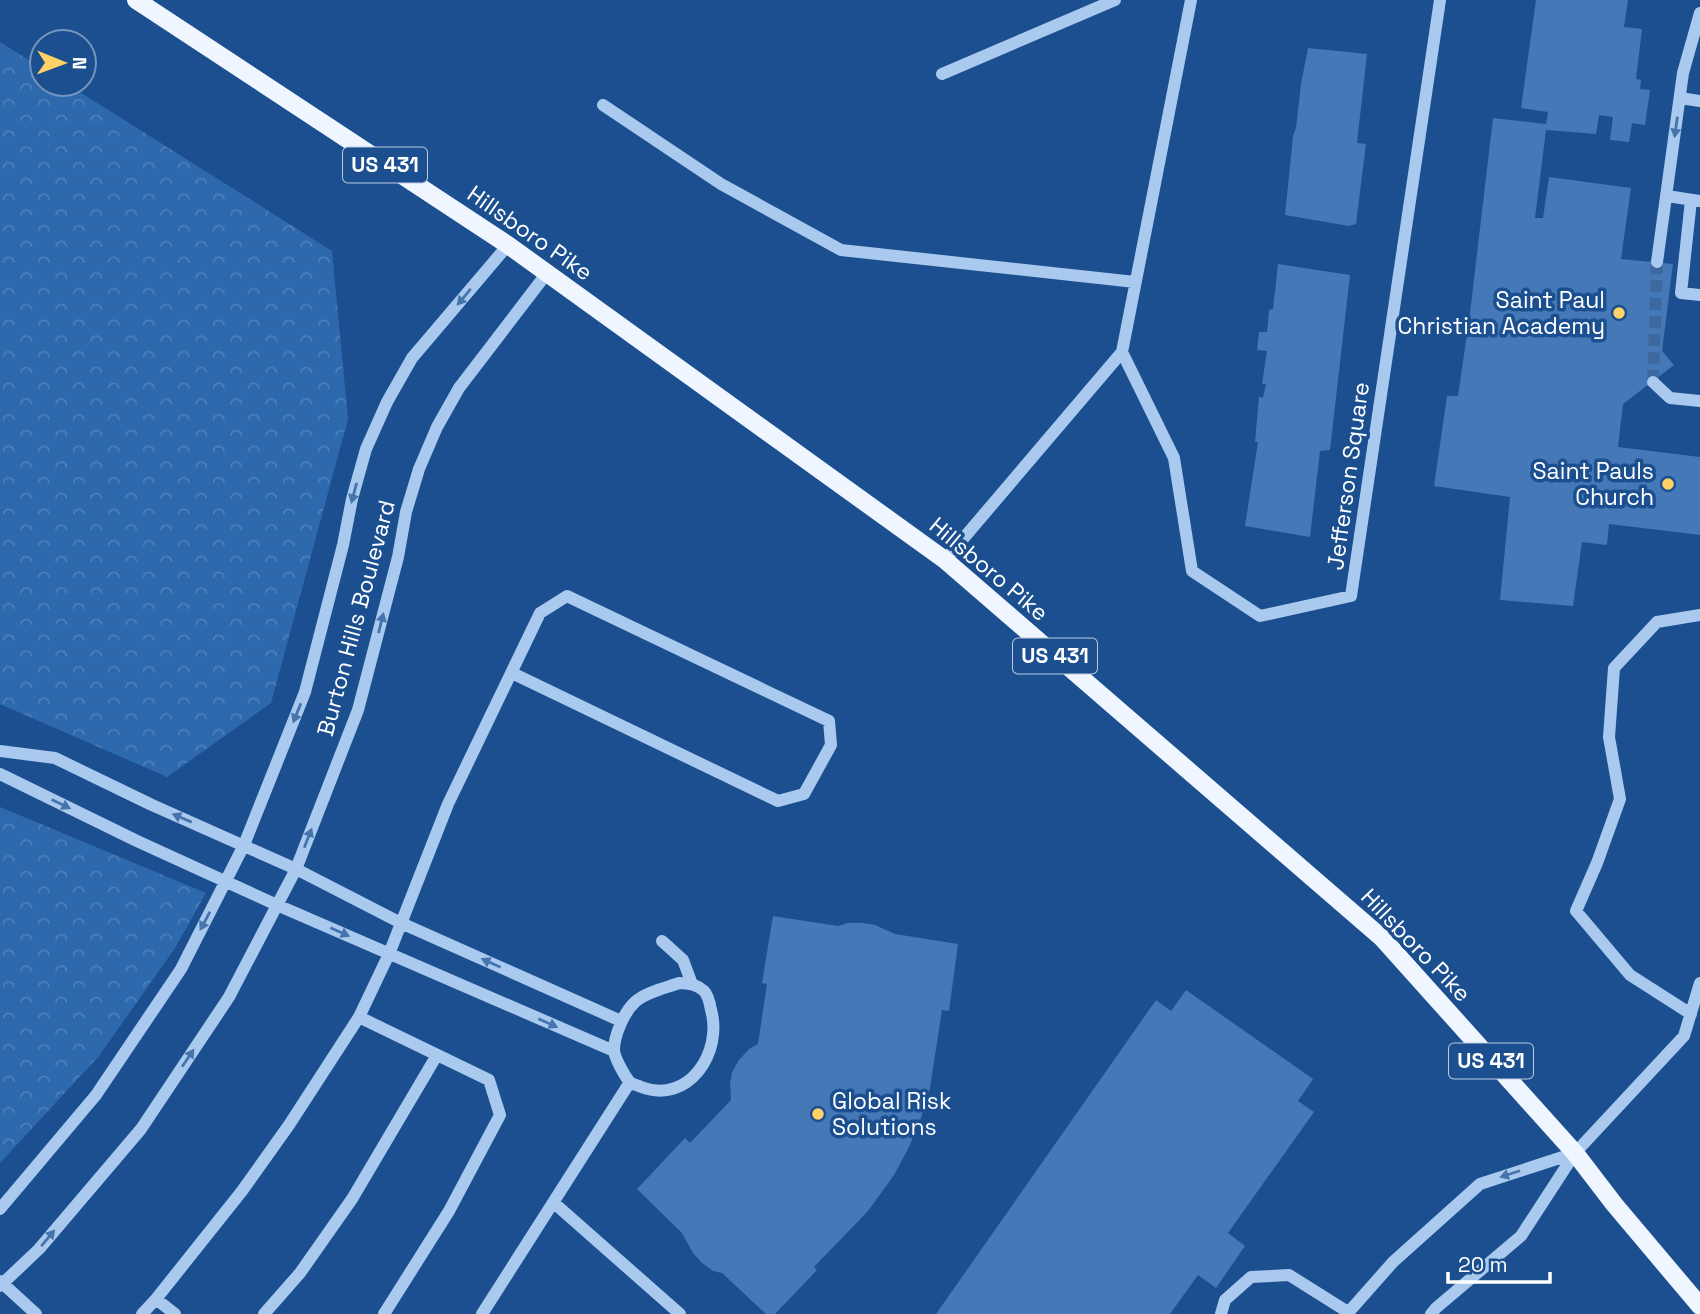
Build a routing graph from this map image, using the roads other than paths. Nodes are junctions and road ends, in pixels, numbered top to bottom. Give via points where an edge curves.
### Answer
1 (136, 0) edge
2 (1115, 0) edge
3 (1191, 0) edge
4 (1440, 0) edge
5 (1700, 13) edge
6 (942, 74) dead end
7 (1680, 98) junction
8 (1700, 101) edge
9 (603, 105) dead end
10 (1667, 195) junction
11 (1696, 200) edge
12 (508, 245) junction
13 (1657, 262) tunnel mouth
14 (547, 273) junction
15 (1135, 282) junction
16 (1700, 295) edge
17 (1122, 352) junction
18 (1653, 382) dead end
19 (1700, 401) edge
20 (945, 561) junction
21 (1700, 615) edge
22 (512, 673) junction
23 (0, 751) edge
24 (0, 774) edge
25 (244, 845) junction
26 (296, 869) junction
27 (226, 881) junction
28 (277, 905) junction
29 (401, 923) junction
30 (662, 941) dead end
31 (389, 954) junction
32 (1700, 982) edge
33 (692, 984) junction
34 (1691, 1014) junction
35 (359, 1017) junction
36 (621, 1021) junction
37 (614, 1051) junction
38 (437, 1055) junction
39 (630, 1083) junction
40 (1575, 1153) junction
41 (554, 1203) junction
42 (0, 1209) edge
43 (1, 1284) edge
44 (156, 1299) junction
45 (1700, 1306) edge
46 (1347, 1313) edge
47 (36, 1314) edge
48 (142, 1314) edge
49 (175, 1314) edge
50 (264, 1314) edge
51 (384, 1314) edge
52 (482, 1314) edge
53 (680, 1314) edge
54 (1220, 1314) edge
55 (1431, 1314) edge

1 - 12 main road, Hillsboro Pike / US 431
2 - 6 street
3 - 15 street
4 - 17 street, Jefferson Square via 1351,596 1259,616 1192,571 1174,458
5 - 7 street
7 - 8 street
7 -> 10 street
9 - 15 street via 720,184 841,250
10 - 11 street
10 - 13 street
11 - 16 street via 1681,293
12 - 14 main road, Hillsboro Pike / US 431
12 -> 25 street, Burton Hills Boulevard via 412,358 366,449 305,692
14 - 20 main road, Hillsboro Pike / US 431
26 -> 14 street, Burton Hills Boulevard via 358,710 406,512 436,427 459,388
15 - 17 street
17 - 20 street
18 - 19 street via 1670,398
20 - 40 main road, Hillsboro Pike / US 431 via 1382,938
21 - 34 street via 1657,622 1614,668 1609,737 1620,799 1576,911 1630,975
22 - 22 street via 540,614 567,596 829,721 831,745 804,794 778,801
22 - 29 street via 448,804
25 -> 23 street via 55,758
24 -> 27 street
25 - 26 street
25 - 27 street, Burton Hills Boulevard
26 - 28 street, Burton Hills Boulevard
26 - 29 street
27 - 28 street
27 -> 42 street, Burton Hills Boulevard via 181,969 96,1095
28 -> 31 street
43 -> 28 street, Burton Hills Boulevard via 39,1249 141,1129 229,997
29 - 31 street
36 -> 29 street
30 - 33 street via 683,960
31 - 35 street
31 -> 37 street
32 - 34 street
33 - 36 street via 679,983 649,994 635,1002
33 - 39 street via 704,991 714,1022 706,1061 696,1075 673,1088 646,1089
34 - 40 street via 1684,1036
35 - 38 street
35 - 44 street via 242,1191
36 - 37 street
37 - 39 street
38 - 50 street via 352,1199 300,1273
38 - 51 street via 489,1080 500,1115 449,1210
39 - 41 street
40 - 45 main road, Hillsboro Pike / US 431
40 -> 46 street via 1480,1184 1393,1262
40 - 55 street via 1521,1236
41 - 52 street
41 - 53 street
43 - 47 street
44 - 48 street
44 - 49 street
46 - 54 street via 1289,1275 1251,1277 1225,1300

